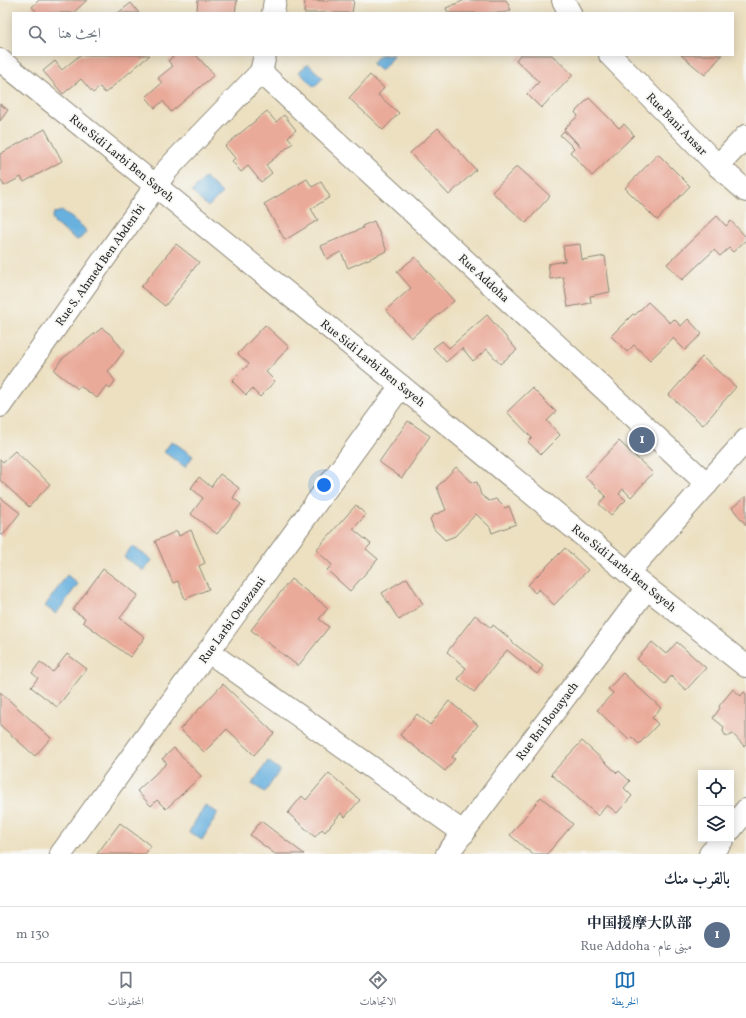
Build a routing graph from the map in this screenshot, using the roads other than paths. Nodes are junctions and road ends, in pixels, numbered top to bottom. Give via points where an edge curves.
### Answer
1 (275, 0) edge
2 (563, 0) edge
3 (273, 12) edge
4 (569, 12) edge
5 (611, 56) edge
6 (0, 60) edge
7 (263, 63) edge
8 (746, 136) edge
9 (718, 166) junction
10 (156, 186) junction
11 (746, 191) edge
12 (401, 386) junction
13 (0, 406) edge
14 (746, 440) edge
15 (707, 484) junction
16 (628, 572) junction
17 (647, 588) junction
18 (209, 652) junction
19 (746, 666) edge
20 (746, 810) edge
21 (734, 826) edge
22 (464, 833) junction
23 (720, 842) edge
24 (729, 842) edge
25 (61, 854) edge
26 (448, 854) edge
27 (710, 854) edge
28 (727, 854) edge

1 - 3 street
2 - 4 street
5 - 9 street, Rue Bani Ansar
6 - 10 street, Rue Sidi Larbi Ben Sayeh
7 - 10 street, Rue S. Ahmed Ben Abden'bi via 167,170
7 - 15 street, Rue Addoha
8 - 9 street
9 - 11 street, Rue Bani Ansar
10 - 12 street, Rue Sidi Larbi Ben Sayeh
10 - 13 street, Rue S. Ahmed Ben Abden'bi
12 - 16 street, Rue Sidi Larbi Ben Sayeh
12 - 18 street, Rue Larbi Ouazzani
14 - 15 street
15 - 16 street
16 - 17 street, Rue Sidi Larbi Ben Sayeh
17 - 19 street, Rue Sidi Larbi Ben Sayeh
17 - 22 street, Rue Bni Bouayach
18 - 22 street
18 - 25 street, Rue Larbi Ouazzani
20 - 21 street
22 - 26 street, Rue Bni Bouayach
23 - 27 street
24 - 28 street

